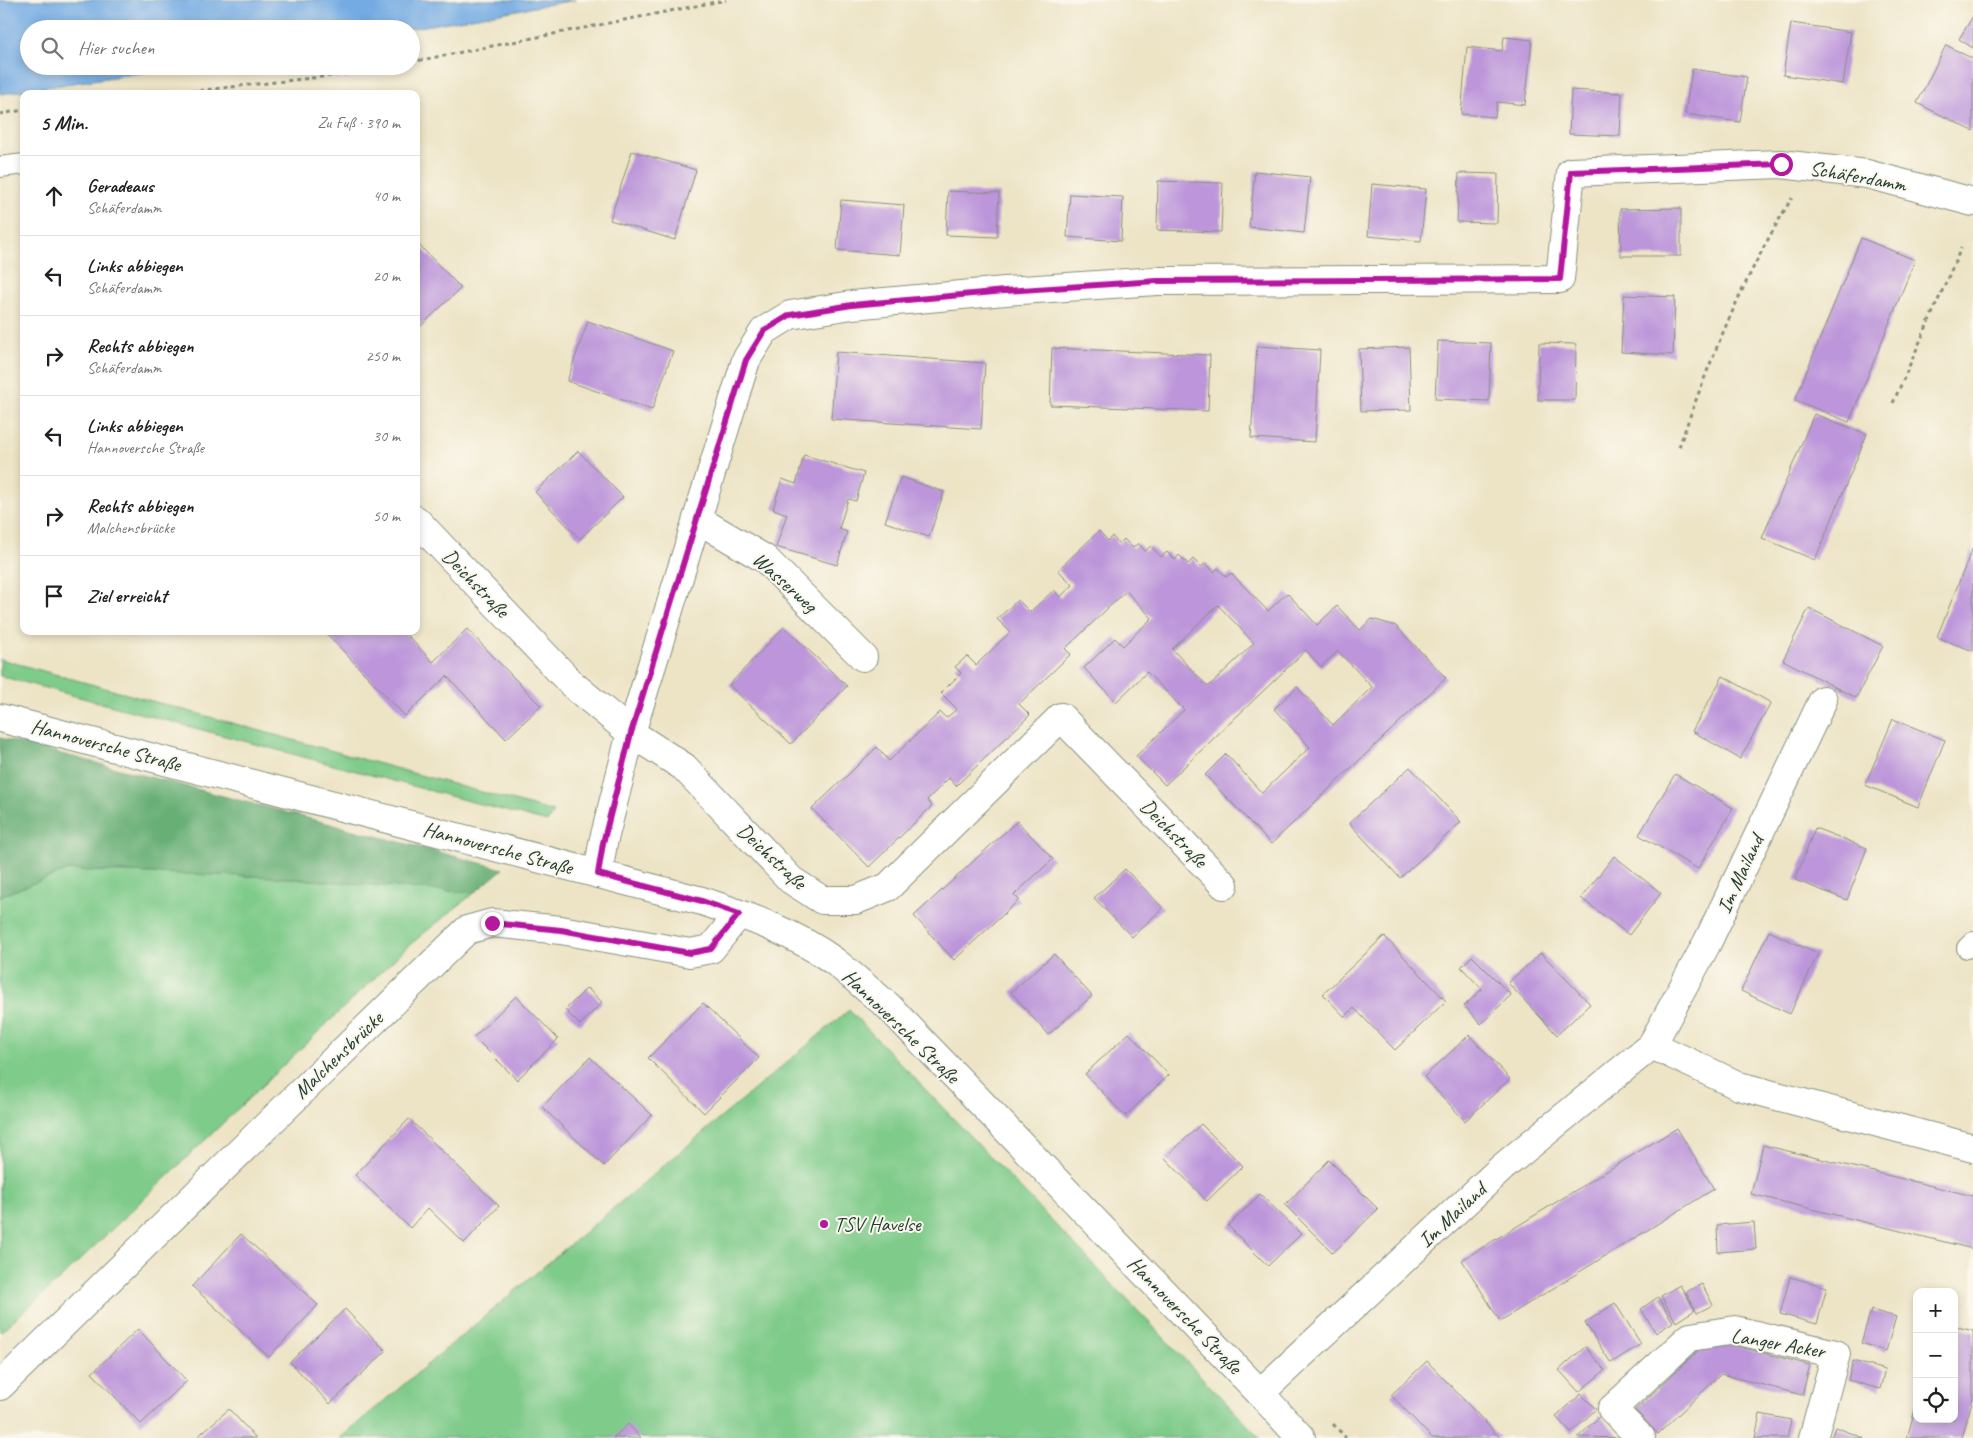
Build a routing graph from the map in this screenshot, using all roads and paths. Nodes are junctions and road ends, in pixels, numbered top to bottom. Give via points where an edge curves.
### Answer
1 (726, 0) edge
2 (420, 60) edge
3 (339, 75) edge
4 (204, 90) edge
5 (20, 111) edge
6 (0, 114) edge
7 (20, 164) edge
8 (0, 167) edge
9 (1793, 197) dead end
10 (1972, 198) edge
11 (1961, 248) dead end
12 (1894, 403) dead end
13 (1679, 447) dead end
14 (697, 519) junction
15 (420, 524) edge
16 (863, 658) dead end
17 (1823, 700) dead end
18 (0, 718) edge
19 (631, 733) junction
20 (598, 874) junction
21 (1224, 885) dead end
22 (739, 914) junction
23 (1652, 1045) junction
24 (1973, 1148) edge
25 (0, 1386) edge
26 (1260, 1393) junction
27 (1301, 1438) edge
28 (1642, 1438) edge
29 (1813, 1438) edge

1 - 2 path
3 - 4 path
5 - 6 path
7 - 8 lane
9 - 13 path via 1747,280 1717,346
10 - 14 street, Schäferdamm via 1867,174 1781,164 1571,172 1560,279 1157,281 976,293 852,305 790,315 764,331 746,360
11 - 12 path
14 - 16 street, Wasserweg via 765,559
14 - 19 street, Schäferdamm
15 - 19 street, Deichstraße via 573,685
17 - 23 street, Im Mailand via 1707,943
18 - 20 street, Hannoversche Straße
19 - 20 street, Schäferdamm
19 - 21 street, Deichstraße via 684,767 791,880 822,900 856,900 888,887 1061,717
20 - 22 street, Hannoversche Straße
22 - 25 street, Malchensbrücke via 711,949 690,953 561,930 492,923 467,930
22 - 26 street, Hannoversche Straße via 791,936 833,961 887,1005
23 - 24 street via 1739,1086
23 - 26 street, Im Mailand via 1504,1166
26 - 27 street, Hannoversche Straße
28 - 29 street, Langer Acker via 1612,1409 1690,1337 1735,1330 1836,1354

